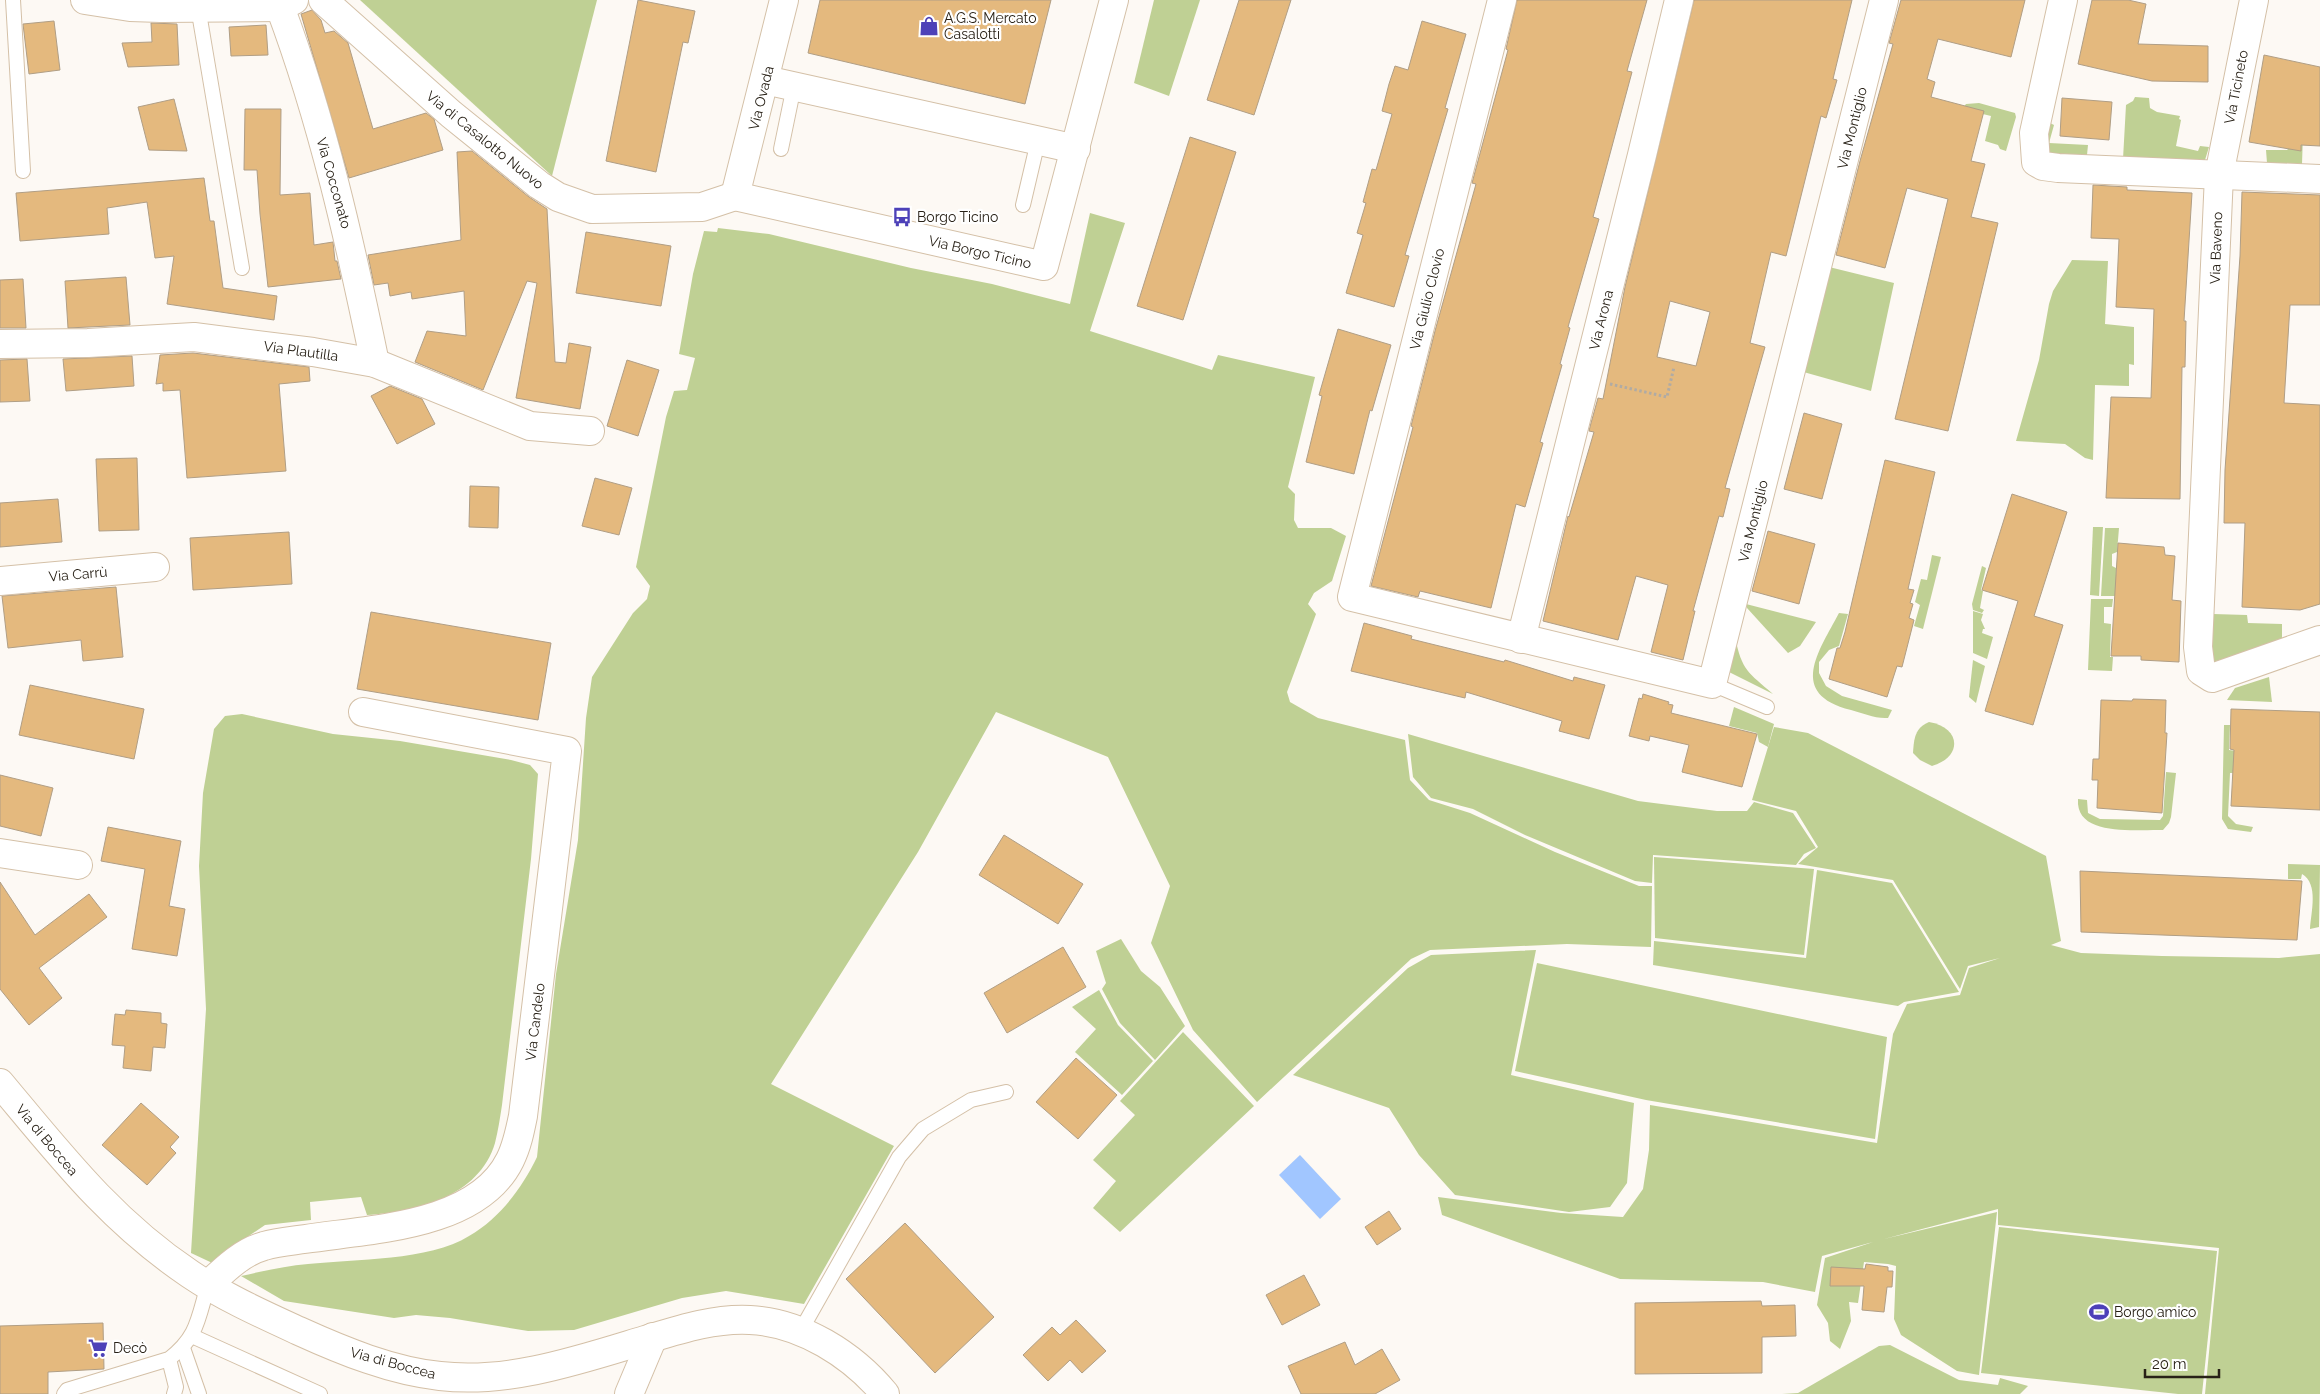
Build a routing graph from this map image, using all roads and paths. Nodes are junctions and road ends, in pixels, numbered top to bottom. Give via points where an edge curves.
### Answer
1 (13, 0) edge
2 (85, 0) edge
3 (323, 0) edge
4 (784, 0) edge
5 (1114, 0) edge
6 (1502, 0) edge
7 (1679, 0) edge
8 (1884, 0) edge
9 (2063, 0) edge
10 (2254, 0) edge
11 (287, 3) edge
12 (198, 7) junction
13 (765, 80) junction
14 (794, 86) junction
15 (1038, 141) junction
16 (781, 149) dead end
17 (1076, 149) junction
18 (23, 171) dead end
19 (2219, 175) junction
20 (2320, 178) edge
21 (736, 196) junction
22 (1023, 205) dead end
23 (242, 268) dead end
24 (0, 344) edge
25 (1591, 360) junction
26 (375, 362) junction
27 (1674, 367) dead end
28 (590, 431) dead end
29 (155, 567) dead end
30 (0, 581) edge
31 (1521, 638) junction
32 (2320, 640) edge
33 (1712, 684) junction
34 (1767, 707) dead end
35 (363, 712) dead end
36 (0, 853) edge
37 (78, 865) dead end
38 (0, 1083) edge
39 (1006, 1092) dead end
40 (208, 1285) junction
41 (800, 1332) junction
42 (192, 1336) junction
43 (653, 1337) junction
44 (183, 1348) junction
45 (169, 1359) junction
46 (467, 1386) edge
47 (64, 1394) edge
48 (174, 1394) edge
49 (199, 1394) edge
50 (320, 1394) edge
51 (629, 1394) edge
52 (885, 1394) edge

1 - 18 lane
2 - 12 street via 130,7
3 - 21 street, Via di Casalotto Nuovo via 451,114 539,185 558,196 592,209 702,207
4 - 13 street, Via Ovada
5 - 17 street, Via Borgo Ticino
6 - 31 street, Via Giulio Clovio via 1352,597
7 - 25 street, Via Arona
8 - 33 street, Via Montiglio
9 - 19 street via 2034,133 2036,162 2058,168
10 - 19 street, Via Ticineto
11 - 12 street
11 - 26 street, Via Cocconato via 293,43 346,224
12 - 23 lane
13 - 14 street
13 - 21 street, Via Ovada
14 - 15 street
14 - 16 lane
15 - 17 street
15 - 22 lane
17 - 21 street, Via Borgo Ticino via 1044,266
19 - 20 street
19 - 32 street, Via Baveno via 2198,648 2201,671 2212,678
24 - 26 street, Via Plautilla via 218,339
25 - 27 path via 1606,361 1600,382 1667,397
25 - 31 street, Via Arona
26 - 28 street, Via Plautilla via 530,426
29 - 30 street, Via Carrù
31 - 33 street
33 - 34 lane
35 - 40 street, Via Candelo via 567,751 523,1116 516,1146 506,1168 491,1186 450,1212 416,1222 263,1246 239,1258
36 - 37 street
38 - 40 street, Via di Boccea via 100,1200 161,1254
39 - 41 lane via 971,1100 923,1129 899,1157
40 - 42 lane
40 - 46 street, Via di Boccea via 251,1309 348,1351
41 - 43 street, Via di Boccea via 762,1321 737,1320 694,1326
41 - 52 street, Via di Boccea via 845,1356
42 - 44 lane
42 - 50 lane
43 - 46 street, Via di Boccea via 526,1372 487,1378
43 - 51 street
44 - 45 lane
44 - 49 lane
45 - 47 lane via 66,1390
45 - 48 lane via 176,1387

